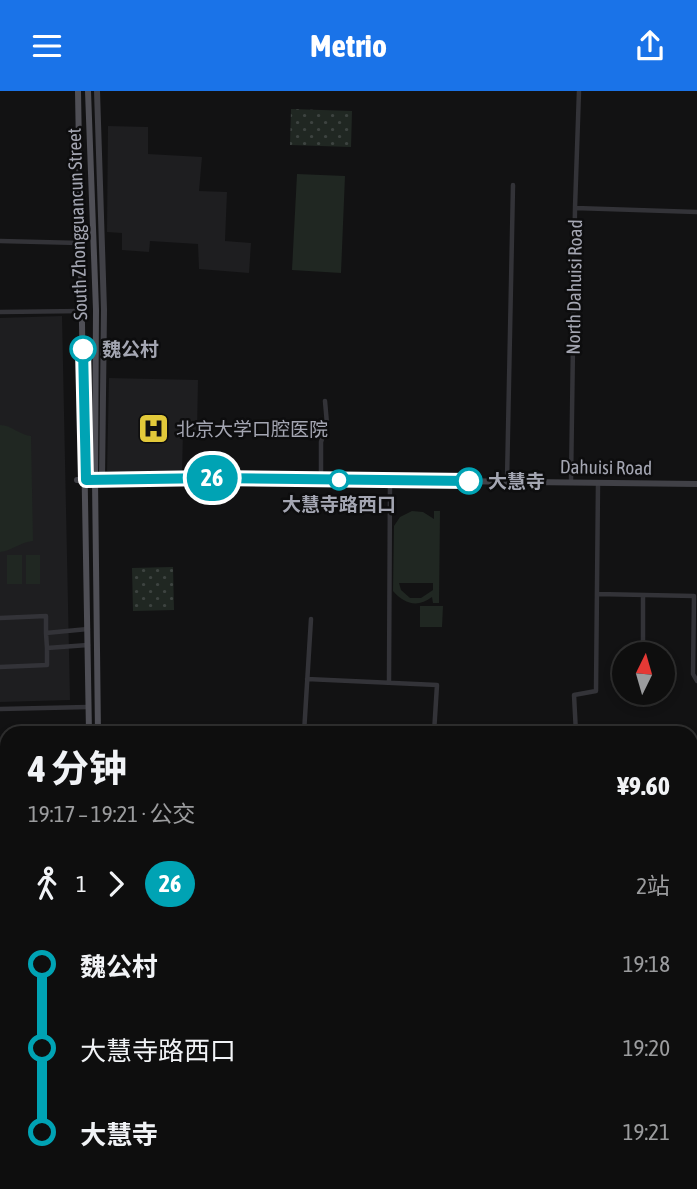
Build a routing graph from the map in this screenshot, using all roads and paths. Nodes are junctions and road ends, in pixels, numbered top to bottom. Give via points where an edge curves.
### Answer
1 (78, 91) edge
2 (88, 91) edge
3 (97, 91) edge
4 (579, 91) edge
5 (513, 184) dead end
6 (575, 208) junction
7 (697, 212) edge
8 (0, 241) edge
9 (80, 243) junction
10 (83, 310) junction
11 (0, 312) edge
12 (325, 401) dead end
13 (321, 479) junction
14 (77, 480) dead end
15 (86, 480) junction
16 (98, 480) junction
17 (390, 480) junction
18 (507, 481) junction
19 (571, 482) junction
20 (598, 482) junction
21 (697, 484) edge
22 (597, 594) junction
23 (643, 595) junction
24 (695, 596) edge
25 (0, 618) edge
26 (311, 619) dead end
27 (88, 629) junction
28 (46, 633) junction
29 (643, 642) edge
30 (88, 645) junction
31 (47, 648) junction
32 (0, 667) edge
33 (307, 679) junction
34 (697, 681) edge
35 (389, 682) junction
36 (88, 707) junction
37 (0, 709) edge
38 (89, 726) edge
39 (98, 726) edge
40 (304, 726) edge
41 (434, 726) edge
42 (576, 726) edge

1 - 9 main road, South Zhongguancun Street
2 - 16 main road, South Zhongguancun Street
3 - 16 street, South Zhongguancun Street via 104,310
4 - 6 street, North Dahuisi Road
5 - 18 street
6 - 7 street
6 - 19 street, North Dahuisi Road
8 - 9 street
9 - 10 main road, South Zhongguancun Street
10 - 11 street
10 - 15 main road, South Zhongguancun Street
12 - 13 street
13 - 16 street, Dahuisi Road
13 - 17 street, Dahuisi Road
14 - 15 street, Dahuisi Road
15 - 16 street, Dahuisi Road
15 - 27 main road, South Zhongguancun Street
16 - 39 main road, South Zhongguancun Street
17 - 18 street, Dahuisi Road
17 - 35 street
18 - 19 street, Dahuisi Road
19 - 20 street, Dahuisi Road
20 - 21 street, Dahuisi Road
20 - 22 street
22 - 23 street
22 - 42 street via 596,691 574,695
23 - 24 street
23 - 29 street
24 - 34 street via 693,674
25 - 28 street via 46,616
26 - 33 street
27 - 28 street
27 - 30 main road, South Zhongguancun Street
28 - 31 street
30 - 31 street
30 - 36 main road, South Zhongguancun Street
31 - 32 street via 47,665
33 - 35 street
33 - 40 street
35 - 41 street via 437,685
36 - 37 street
36 - 38 main road, South Zhongguancun Street

